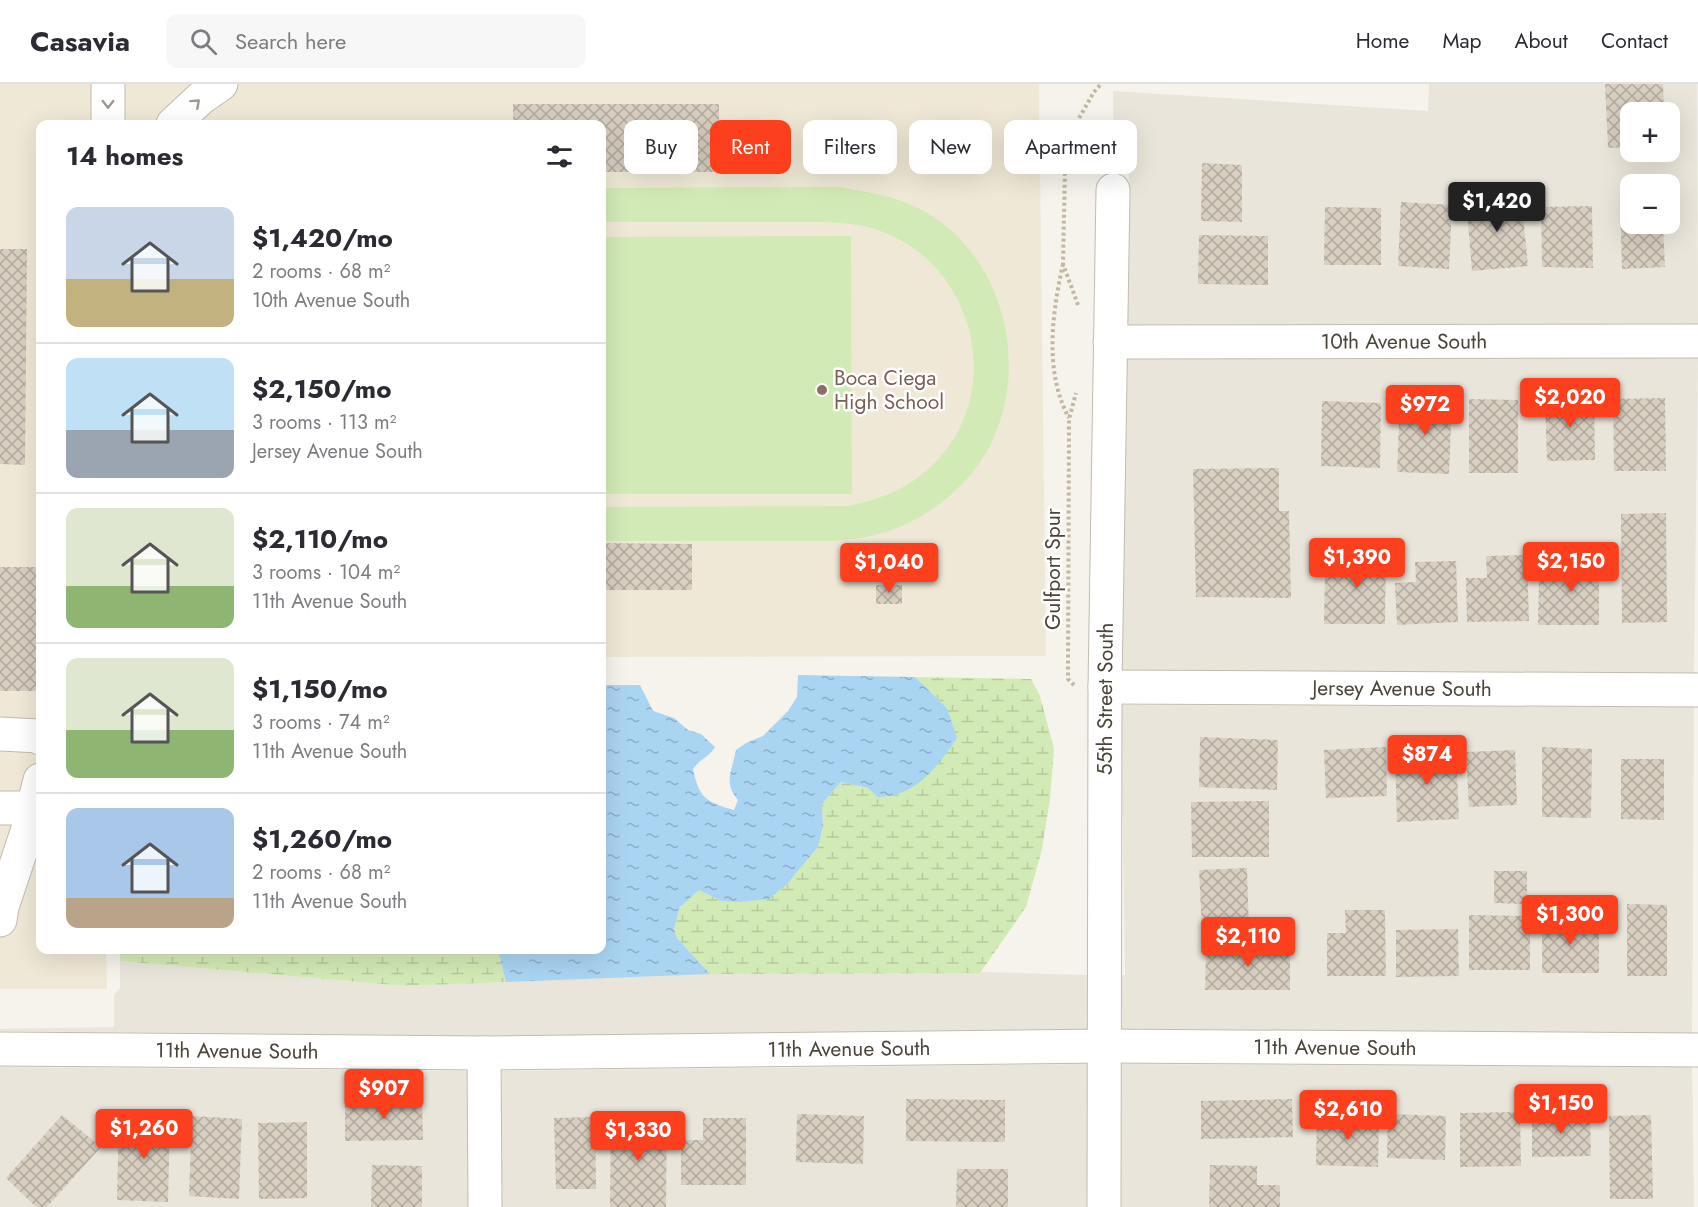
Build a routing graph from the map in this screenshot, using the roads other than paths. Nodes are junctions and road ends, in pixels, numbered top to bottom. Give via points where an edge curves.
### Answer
1 (108, 84) edge
2 (221, 84) edge
3 (108, 120) edge
4 (177, 120) edge
5 (1113, 190) dead end
6 (1698, 341) edge
7 (1110, 342) junction
8 (1105, 687) junction
9 (1698, 690) edge
10 (0, 734) edge
11 (36, 737) edge
12 (36, 794) edge
13 (36, 798) edge
14 (0, 808) edge
15 (5, 882) edge
16 (0, 920) edge
17 (1105, 1046) junction
18 (0, 1049) edge
19 (1698, 1050) edge
20 (484, 1053) junction
21 (485, 1207) edge
22 (1104, 1207) edge

1 -> 3 street
4 -> 2 street
5 - 7 street, 55th Street South
6 - 7 street, 10th Avenue South
7 - 8 street, 55th Street South
8 - 9 street, Jersey Avenue South
8 - 17 street, 55th Street South
10 - 11 street
12 - 14 street
13 - 15 street via 27,832
15 - 16 street
17 - 19 street, 11th Avenue South
17 - 20 street, 11th Avenue South
17 - 22 street, 55th Street South
18 - 20 street, 11th Avenue South
20 - 21 street

